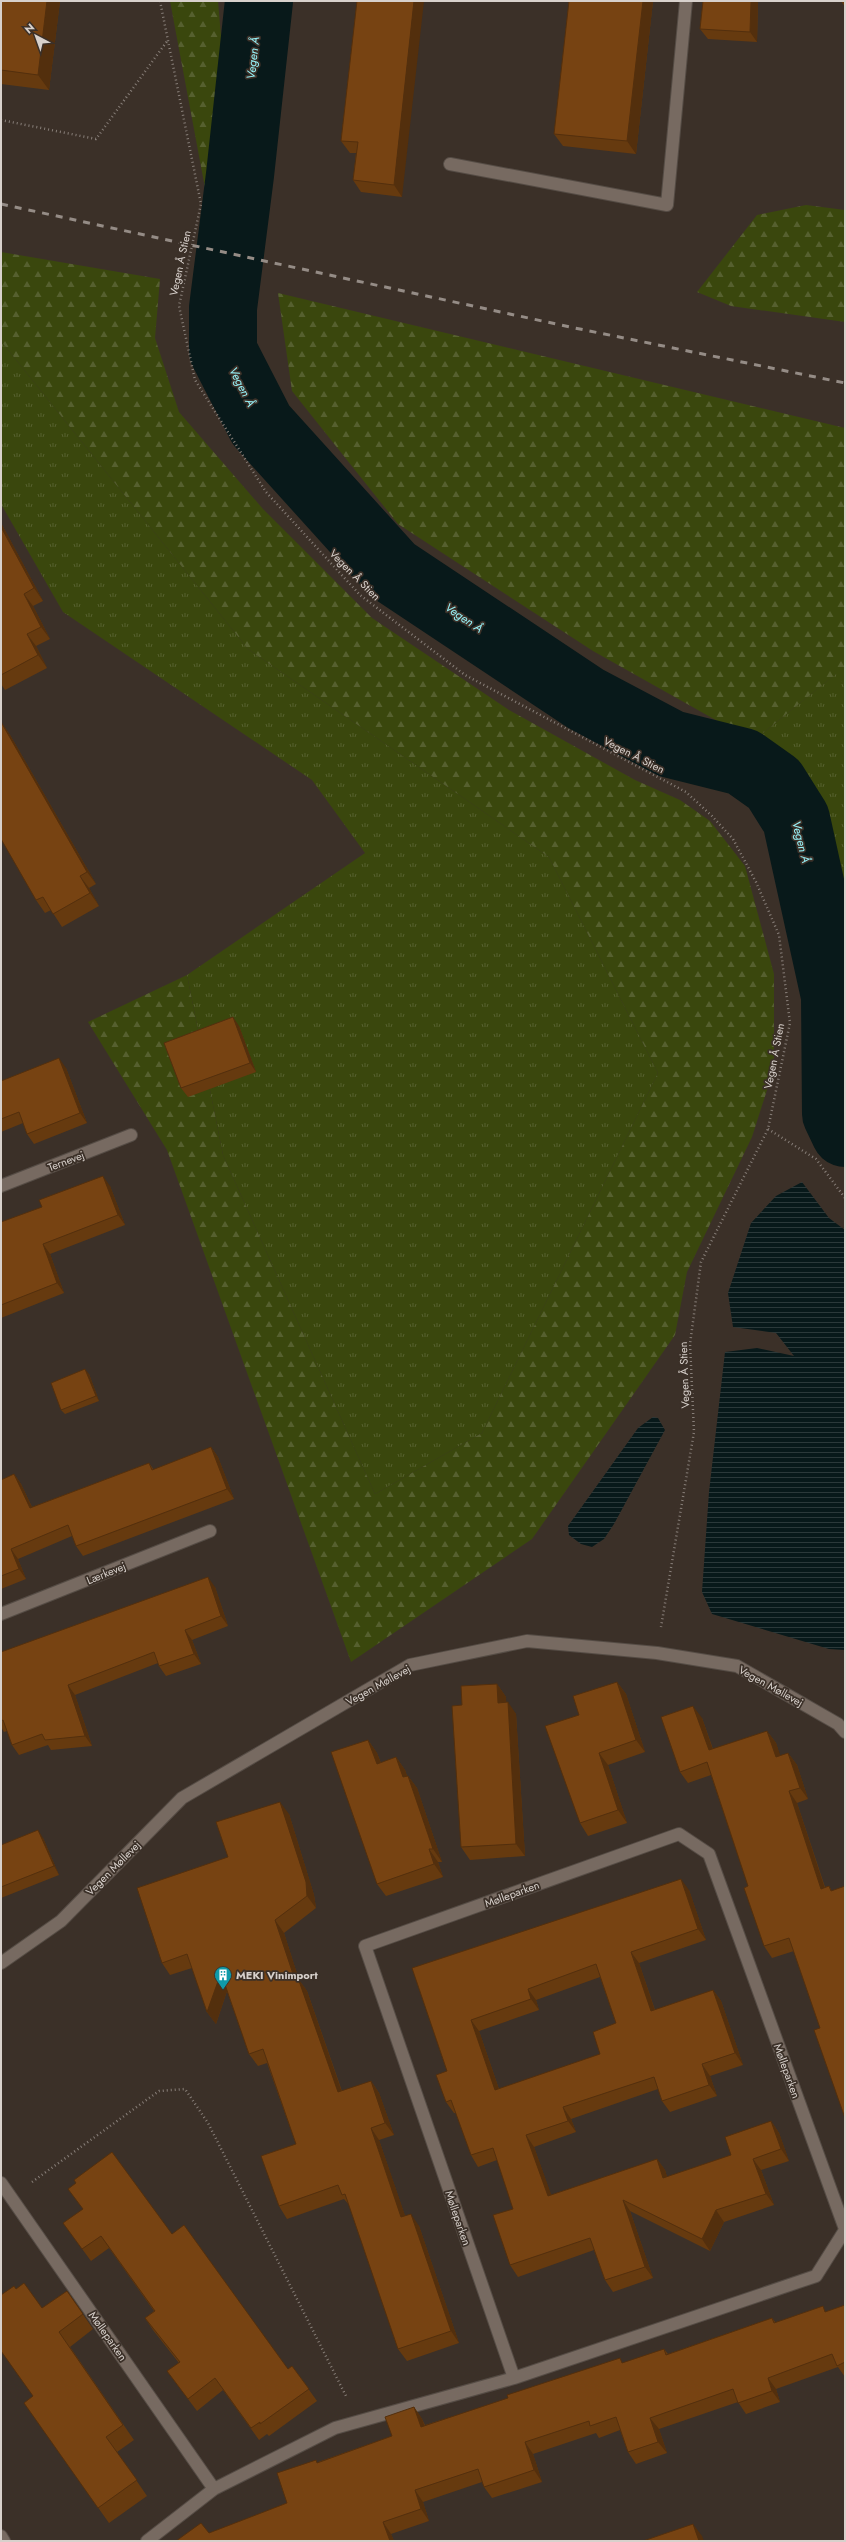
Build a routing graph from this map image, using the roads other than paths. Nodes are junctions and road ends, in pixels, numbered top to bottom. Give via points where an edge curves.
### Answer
1 (686, 1) edge
2 (450, 164) dead end
3 (132, 1135) dead end
4 (1, 1186) edge
5 (210, 1531) dead end
6 (1, 1614) edge
7 (845, 1732) edge
8 (1, 1963) edge
9 (1, 2183) edge
10 (845, 2230) edge
11 (514, 2378) junction
12 (214, 2489) junction
13 (1, 2536) edge
14 (4, 2541) edge
15 (147, 2541) edge

1 - 2 street via 667,205
3 - 4 street, Ternevej
5 - 6 street, Lærkevej
7 - 8 street, Vegen Møllevej via 838,1724 737,1666 657,1653 527,1641 410,1666 182,1798 61,1921
9 - 12 street, Mølleparken
10 - 11 street, Mølleparken via 816,2276
10 - 11 street, Mølleparken via 709,1854 679,1834 365,1946
11 - 12 street, Mølleparken via 335,2428
12 - 15 street, Mølleparken
13 - 14 street

